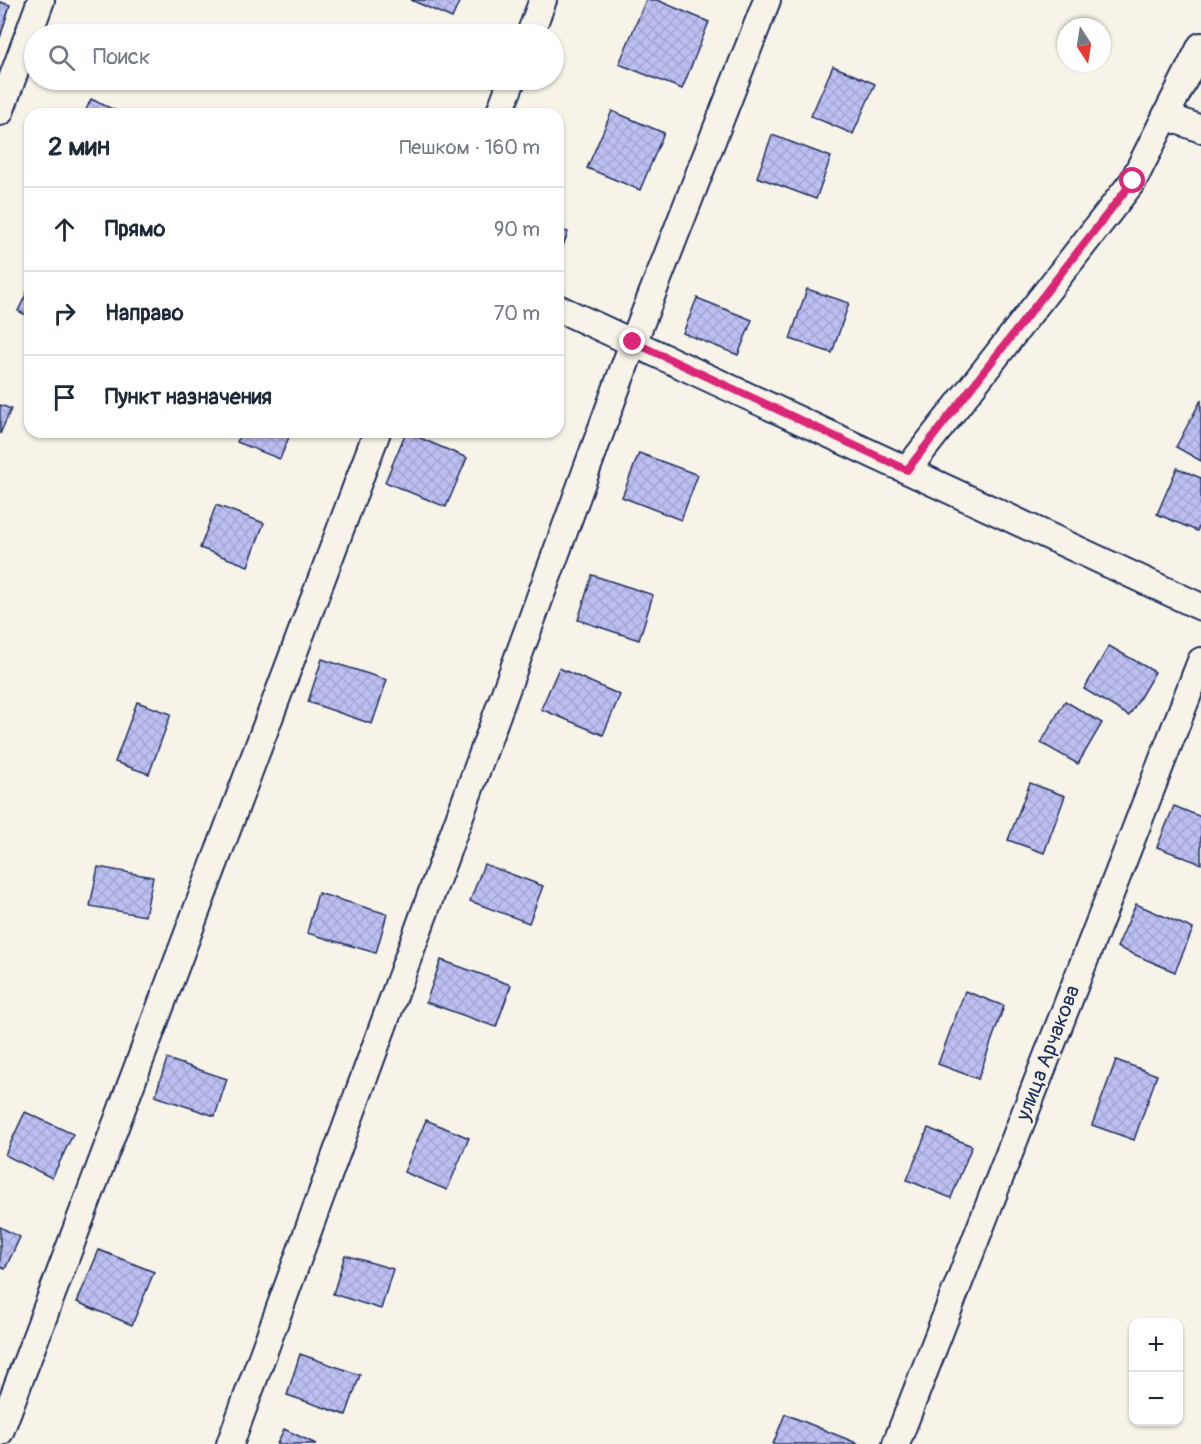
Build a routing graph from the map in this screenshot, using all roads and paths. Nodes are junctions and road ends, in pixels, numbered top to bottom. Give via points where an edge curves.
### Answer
1 (41, 0) edge
2 (543, 0) edge
3 (767, 0) edge
4 (32, 24) edge
5 (534, 24) edge
6 (24, 46) edge
7 (1201, 46) edge
8 (508, 90) edge
9 (501, 108) edge
10 (0, 112) edge
11 (1166, 116) junction
12 (1201, 129) edge
13 (564, 311) edge
14 (633, 342) junction
15 (375, 438) edge
16 (907, 470) junction
17 (1201, 607) edge
18 (1201, 661) edge
19 (0, 1432) edge
20 (230, 1444) edge
21 (896, 1444) edge

1 - 4 street
2 - 5 street
3 - 14 street
6 - 10 street
7 - 11 street
8 - 9 street
11 - 12 street
11 - 16 street via 1133,181
13 - 14 street
14 - 16 street
14 - 20 street
15 - 19 street
16 - 17 street
18 - 21 street, улица Арчакова

